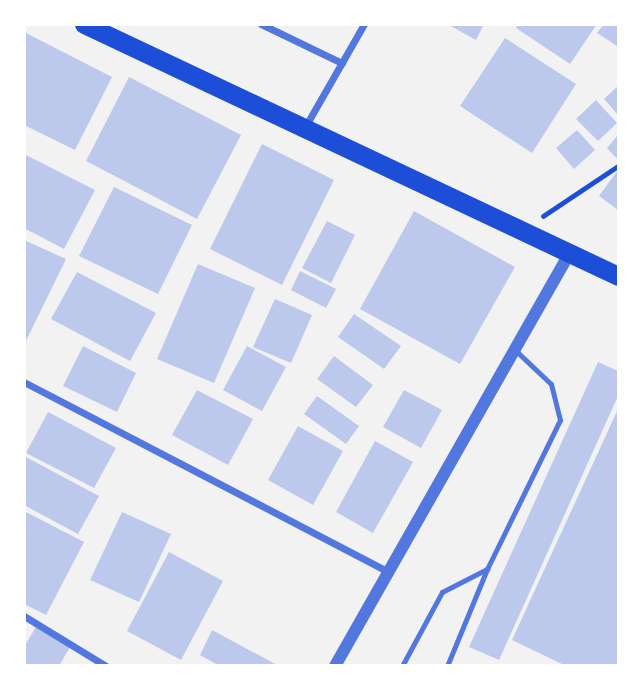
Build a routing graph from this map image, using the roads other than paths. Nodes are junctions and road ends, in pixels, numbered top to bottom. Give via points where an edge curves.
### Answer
1 (84, 24) edge
2 (261, 24) edge
3 (364, 24) edge
4 (342, 63) junction
5 (303, 129) junction
6 (570, 253) junction
7 (618, 276) edge
8 (515, 350) junction
9 (24, 382) edge
10 (487, 569) junction
11 (389, 572) junction
12 (24, 616) edge
13 (106, 666) edge
14 (335, 666) edge
15 (402, 666) edge
16 (447, 666) edge

1 - 5 highway
2 - 4 street
3 - 4 street
4 - 5 street
5 - 6 highway
6 - 7 highway
6 - 8 street
8 - 10 lane via 551,384 560,420
8 - 11 street
9 - 11 street
10 - 15 lane via 442,592
10 - 16 lane
11 - 14 street
12 - 13 street

